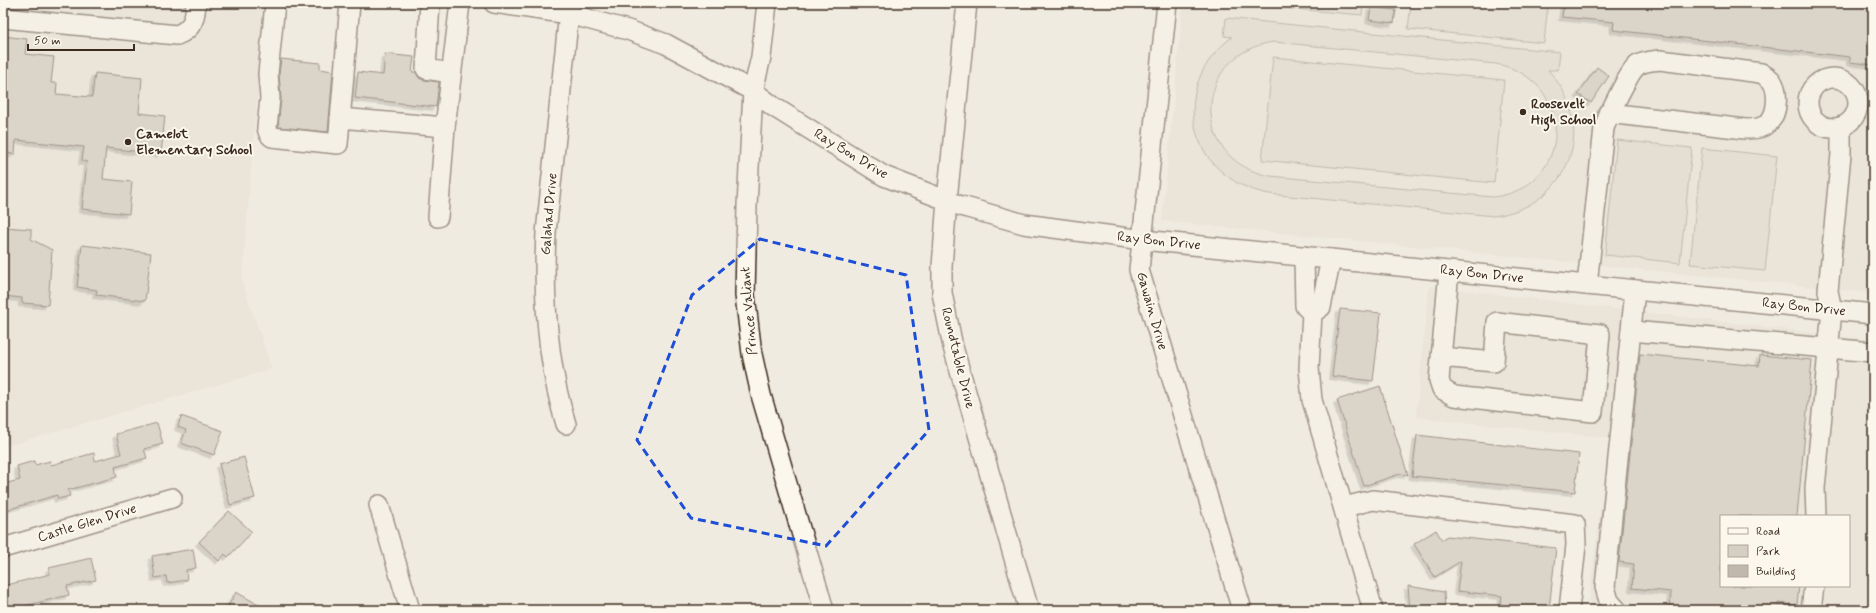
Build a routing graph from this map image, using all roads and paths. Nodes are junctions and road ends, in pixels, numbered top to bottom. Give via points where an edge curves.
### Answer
1 (196, 3) edge
2 (275, 3) edge
3 (350, 3) edge
4 (430, 3) edge
5 (460, 3) edge
6 (494, 3) edge
7 (767, 3) edge
8 (967, 3) edge
9 (1167, 3) edge
10 (569, 8) edge
11 (3, 18) edge
12 (451, 73) junction
13 (753, 91) junction
14 (1608, 113) junction
15 (340, 118) junction
16 (445, 127) junction
17 (1840, 127) dead end
18 (947, 200) junction
19 (438, 217) dead end
20 (1143, 240) junction
21 (1304, 256) junction
22 (1331, 259) junction
23 (1449, 271) junction
24 (1588, 285) junction
25 (1635, 290) junction
26 (1832, 310) junction
27 (1312, 313) junction
28 (1873, 314) edge
29 (1631, 331) junction
30 (1829, 348) junction
31 (1873, 352) edge
32 (1441, 357) junction
33 (566, 424) dead end
34 (172, 498) dead end
35 (380, 505) dead end
36 (1344, 506) junction
37 (1816, 515) edge
38 (3, 548) edge
39 (1814, 587) edge
40 (410, 610) edge
41 (824, 610) edge
42 (1029, 610) edge
43 (1242, 610) edge
44 (1374, 610) edge
45 (1569, 610) edge
46 (1617, 610) edge
47 (1811, 610) edge

1 - 11 street via 194,21 189,29 177,35
2 - 15 street via 268,74 269,134 272,137 338,144
3 - 15 street
4 - 12 street via 426,68
5 - 12 street
6 - 10 street, Ray Bon Drive
7 - 13 street, Prince Valiant
8 - 18 street, Roundtable Drive
9 - 20 street, Gawain Drive
10 - 13 street, Ray Bon Drive via 666,44
10 - 33 street, Galahad Drive via 544,269 550,358 558,400
12 - 16 street
13 - 18 street, Ray Bon Drive via 774,108 884,176
13 - 41 street, Prince Valiant via 745,268 745,295 752,354
14 - 14 street via 1758,129 1770,122 1776,106 1776,91 1771,80 1760,73 1660,60 1637,66
14 - 24 street via 1604,128
15 - 16 street
16 - 19 street
17 - 26 street via 1841,154 1828,292
18 - 20 street, Ray Bon Drive via 1024,224
18 - 42 street, Roundtable Drive via 942,267 942,293 946,318
20 - 21 street, Ray Bon Drive
20 - 43 street, Gawain Drive via 1139,270
21 - 22 street, Ray Bon Drive
21 - 27 street via 1305,306
22 - 23 street, Ray Bon Drive
22 - 27 street via 1321,307
23 - 24 street, Ray Bon Drive
23 - 32 street
24 - 25 street, Ray Bon Drive
25 - 26 street, Ray Bon Drive
25 - 29 street
26 - 28 street, Ray Bon Drive
26 - 30 street
27 - 36 street via 1309,368 1312,400
29 - 30 street
29 - 46 street via 1605,586 1609,601
30 - 31 street
30 - 37 street via 1815,488
32 - 32 street via 1439,380 1442,389 1454,396 1593,412 1600,334 1498,322 1494,362
34 - 38 street, Castle Glen Drive
35 - 40 street
36 - 44 street
36 - 45 street via 1373,500 1575,524 1576,545
39 - 47 street

